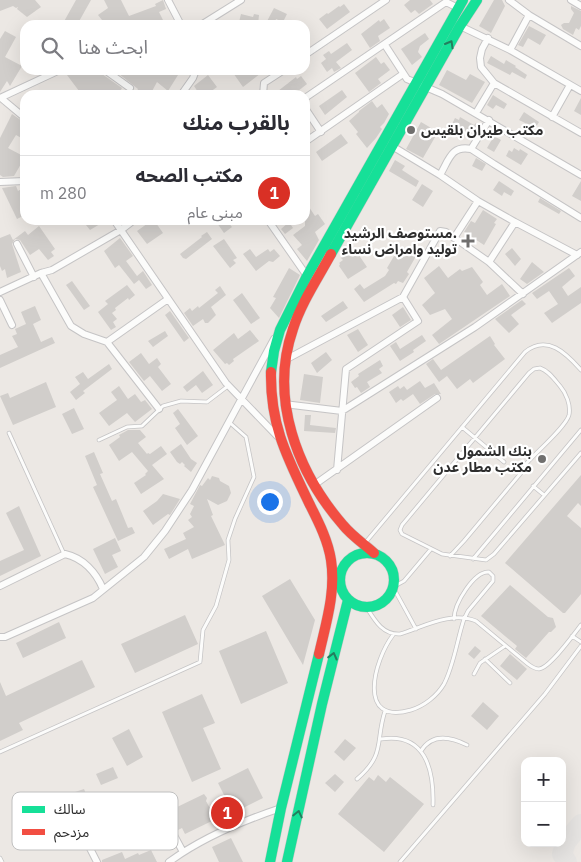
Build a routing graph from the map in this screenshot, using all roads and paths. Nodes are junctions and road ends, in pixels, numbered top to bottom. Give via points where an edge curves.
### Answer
1 (168, 0) edge
2 (241, 0) edge
3 (386, 0) edge
4 (477, 0) edge
5 (509, 0) edge
6 (571, 0) edge
7 (446, 1) edge
8 (461, 4) edge
9 (581, 6) edge
10 (529, 15) junction
11 (178, 20) edge
12 (209, 20) edge
13 (460, 26) junction
14 (488, 38) junction
15 (384, 45) junction
16 (581, 46) edge
17 (510, 50) junction
18 (310, 52) edge
19 (403, 74) junction
20 (49, 75) edge
21 (112, 75) edge
22 (194, 75) edge
23 (276, 75) edge
24 (494, 83) junction
25 (421, 85) junction
26 (570, 86) junction
27 (130, 88) dead end
28 (185, 90) edge
29 (264, 90) edge
30 (581, 91) edge
31 (310, 95) edge
32 (0, 98) edge
33 (476, 113) junction
34 (20, 114) edge
35 (310, 116) edge
36 (552, 117) junction
37 (489, 120) junction
38 (321, 132) junction
39 (581, 133) edge
40 (310, 139) edge
41 (392, 146) junction
42 (471, 149) junction
43 (440, 175) junction
44 (581, 176) edge
45 (20, 181) edge
46 (0, 182) edge
47 (478, 201) junction
48 (581, 218) edge
49 (515, 222) junction
50 (118, 225) edge
51 (128, 225) edge
52 (271, 225) edge
53 (121, 230) junction
54 (454, 238) junction
55 (17, 244) dead end
56 (579, 254) edge
57 (489, 262) junction
58 (38, 275) junction
59 (307, 276) junction
60 (0, 292) edge
61 (523, 294) junction
62 (403, 297) junction
63 (168, 299) junction
64 (0, 300) edge
65 (12, 325) dead end
66 (280, 330) junction
67 (107, 342) junction
68 (284, 360) junction
69 (579, 364) edge
70 (581, 370) edge
71 (229, 386) junction
72 (242, 398) junction
73 (437, 398) dead end
74 (284, 404) junction
75 (159, 408) junction
76 (342, 411) junction
77 (229, 422) junction
78 (462, 427) junction
79 (581, 430) edge
80 (9, 433) dead end
81 (279, 438) junction
82 (476, 438) junction
83 (99, 440) dead end
84 (581, 453) edge
85 (504, 462) dead end
86 (525, 464) dead end
87 (338, 470) junction
88 (521, 473) dead end
89 (314, 485) junction
90 (533, 486) junction
91 (544, 495) junction
92 (364, 544) junction
93 (432, 549) junction
94 (65, 554) junction
95 (374, 554) junction
96 (450, 556) junction
97 (473, 559) junction
98 (0, 586) edge
99 (393, 588) junction
100 (103, 589) junction
101 (348, 600) junction
102 (367, 608) junction
103 (464, 618) junction
104 (454, 619) junction
105 (581, 625) edge
106 (416, 629) junction
107 (393, 635) junction
108 (572, 636) junction
109 (0, 637) edge
110 (581, 644) edge
111 (505, 646) junction
112 (486, 660) junction
113 (474, 674) dead end
114 (510, 684) dead end
115 (385, 711) junction
116 (380, 740) junction
117 (467, 745) dead end
118 (421, 751) junction
119 (0, 752) edge
120 (357, 779) dead end
121 (433, 805) dead end
122 (281, 808) junction
123 (178, 843) edge
124 (91, 850) edge
125 (183, 852) junction
126 (0, 858) edge
127 (2, 862) edge
128 (97, 862) edge
129 (169, 862) edge
130 (270, 862) edge
131 (287, 862) edge
132 (400, 862) edge

1 - 11 street
2 - 12 street
3 - 18 street
4 - 13 main road
5 - 10 street
6 - 9 street
7 - 8 street
7 - 15 street
8 - 25 main road
10 - 16 street
10 - 17 street
13 - 14 street
25 -> 13 main road
14 - 17 street
14 - 24 street via 482,49 481,68
15 - 19 street
15 - 31 street
17 - 26 street
19 - 25 street
19 - 38 street
20 - 32 street
21 - 27 street
22 - 28 street
23 - 29 street via 264,83
24 - 33 street
24 - 36 street
25 - 33 street
25 - 41 main road
25 - 59 main road
26 - 30 street
26 - 36 street
32 - 34 street
33 - 37 street
35 - 38 street
36 - 39 street
37 - 42 street
37 - 44 street
38 - 40 street
41 - 43 street
41 - 68 main road via 296,319
42 - 43 street via 464,147 453,152
42 - 48 street
43 - 47 street
45 - 46 street
47 - 49 street
47 - 54 street
49 - 56 street
49 - 57 street
50 - 53 street
51 - 53 street
52 - 59 street
53 - 58 street
53 - 63 street
54 - 57 street
54 - 62 street via 443,230 437,234
55 - 58 street
56 - 61 street
57 - 61 street
58 - 60 street
58 - 67 street via 71,326
59 - 66 main road
61 - 76 street
62 - 68 street
62 - 76 street via 418,321 346,369
63 - 67 street
63 - 71 street
64 - 65 street
66 - 72 street
66 - 81 main road via 274,351 271,387
67 - 75 street
68 - 74 main road
69 - 70 lane
69 - 78 lane via 546,344 531,347
71 - 72 street
71 - 75 lane via 207,402 172,402
72 - 77 street
72 - 81 street
73 - 87 street
74 - 76 street
74 - 89 main road via 292,438
75 - 83 lane via 142,426 127,427
76 - 87 street
77 - 100 street via 192,490 165,530 144,557
77 - 119 lane via 246,436 254,477 228,540 229,560 216,606 203,630 200,662
78 - 82 lane
78 - 92 lane
79 - 90 lane
80 - 94 lane
81 - 122 main road via 326,539 333,577 326,624
82 - 85 lane
82 - 86 lane via 532,370 543,368 565,393 569,416
82 - 93 lane via 400,528 405,536
84 - 91 lane
87 - 89 street
88 - 96 lane
89 - 92 main road via 335,516
90 - 91 lane
90 - 97 lane
91 - 97 lane via 494,554 486,560
92 - 95 main road
93 - 96 lane
93 - 99 lane via 404,581
94 - 98 street
94 - 100 street via 75,556 90,568
95 - 99 main road via 391,566
95 - 101 main road via 352,557 342,569 340,586
96 - 97 lane
99 - 102 main road via 386,600
99 - 106 lane
100 - 109 street via 93,598
101 - 102 main road
131 -> 101 main road
102 - 107 lane via 384,630
103 - 104 lane
103 - 104 lane via 493,581 489,572 479,575 461,597 455,607
103 - 111 lane via 476,621
103 - 115 lane via 444,684 433,698 418,708 393,713
104 - 106 lane via 440,620
105 - 108 lane
106 - 107 lane
107 - 115 lane via 375,672 375,696
108 - 110 lane
108 - 111 lane via 541,669 532,667
110 - 132 lane via 545,694
111 - 112 lane
112 - 113 lane
112 - 114 lane
115 - 116 lane
116 - 118 lane via 402,739
116 - 120 lane via 373,762
117 - 118 lane via 447,738 437,739 430,740
118 - 121 lane via 432,780
122 - 125 street via 242,821
122 - 130 main road
123 - 125 street
124 - 128 street
125 - 129 street
126 - 127 lane

